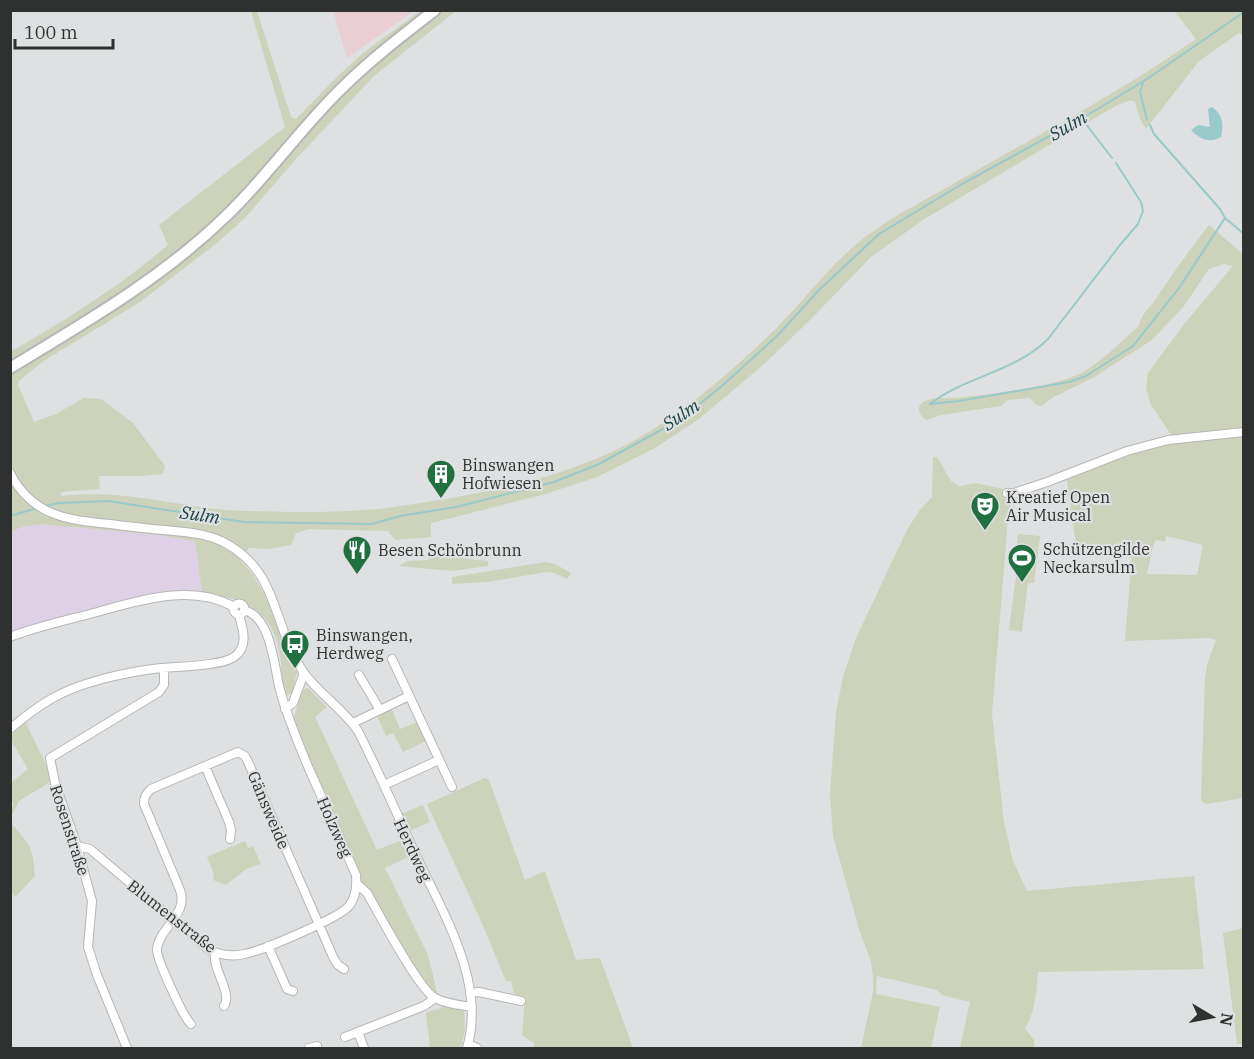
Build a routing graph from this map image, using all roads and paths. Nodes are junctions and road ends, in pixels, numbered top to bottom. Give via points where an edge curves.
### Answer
1 (435, 10) edge
2 (10, 368) edge
3 (1244, 432) edge
4 (10, 472) edge
5 (1007, 493) dead end
6 (242, 613) junction
7 (10, 637) edge
8 (392, 659) dead end
9 (164, 668) junction
10 (304, 673) junction
11 (359, 675) dead end
12 (409, 696) junction
13 (285, 709) junction
14 (380, 710) junction
15 (353, 723) junction
16 (10, 729) edge
17 (439, 760) junction
18 (205, 766) junction
19 (384, 785) junction
20 (452, 787) dead end
21 (230, 839) dead end
22 (77, 846) junction
23 (356, 883) junction
24 (173, 920) junction
25 (318, 924) junction
26 (268, 946) junction
27 (215, 952) junction
28 (344, 969) dead end
29 (292, 991) dead end
30 (470, 993) junction
31 (435, 998) junction
32 (521, 1001) dead end
33 (224, 1006) dead end
34 (472, 1007) junction
35 (191, 1024) dead end
36 (358, 1032) junction
37 (345, 1037) dead end
38 (468, 1046) edge
39 (127, 1048) edge
40 (364, 1048) edge
41 (477, 1048) edge

1 - 2 main road via 340,89 239,202 174,262 103,312
3 - 5 street via 1168,440
4 - 10 street, Herdweg via 28,498 65,518 194,533 226,544 249,560 266,583 289,647
6 - 7 street, Holzweg via 240,604 234,607 192,596 151,598
6 - 9 street via 245,635 233,658 214,664
6 - 13 street, Holzweg via 256,617 266,631
8 - 12 street
9 - 16 street via 120,675 62,694
9 - 22 street, Rosenstraße via 164,685 159,692 50,758
10 - 13 street via 293,703
10 - 15 street, Herdweg
11 - 14 street
12 - 14 street
12 - 17 street
13 - 23 street, Holzweg via 356,875
14 - 15 street
15 - 19 street, Herdweg
17 - 19 street
17 - 20 street
18 - 21 street via 229,822
18 - 24 street, Gänsweide via 145,795 144,804 182,895
18 - 25 street, Gänsweide via 238,752 245,756
19 - 30 street, Herdweg via 452,933
22 - 24 street, Blumenstraße via 90,849
22 - 39 street, Rosenstraße via 92,901 88,946
23 - 25 street, Blumenstraße via 349,906
23 - 31 street, Holzweg via 367,893 415,974
24 - 27 street, Blumenstraße
24 - 35 street via 159,941 156,954
25 - 26 street, Blumenstraße
25 - 28 street via 338,965
26 - 27 street, Blumenstraße via 244,954
26 - 29 street via 287,989
27 - 33 street via 214,964 227,996
30 - 32 street
30 - 34 street, Herdweg
31 - 34 street
31 - 36 street
34 - 38 street, Herdweg
36 - 37 street
36 - 40 street
38 - 41 street

